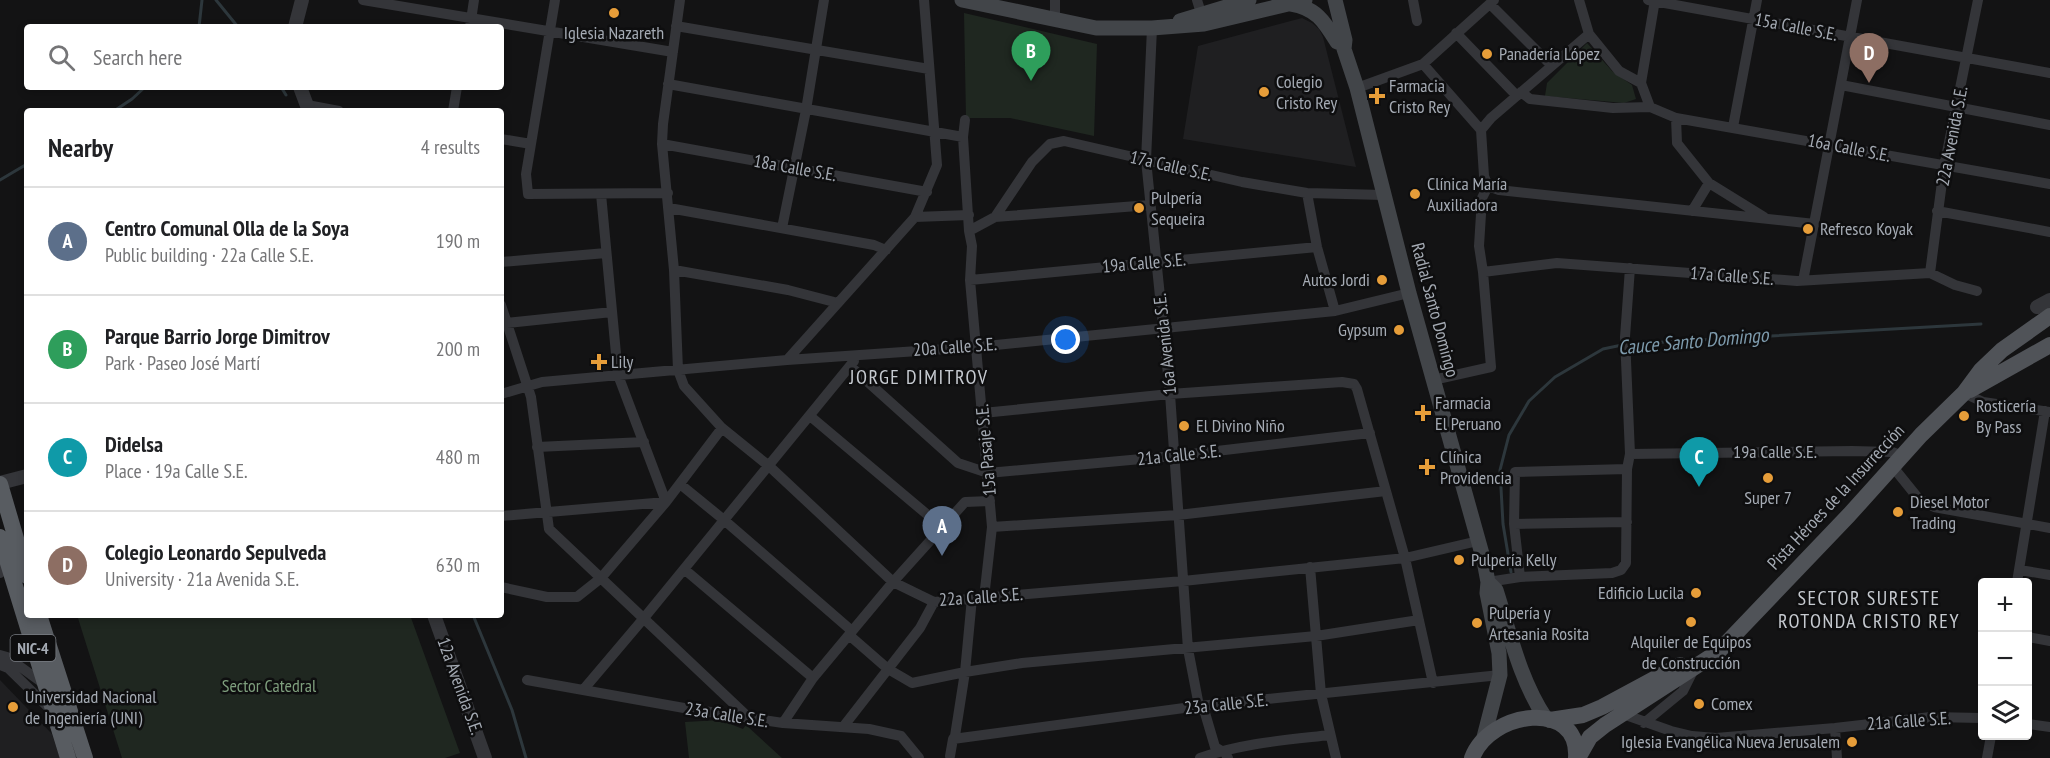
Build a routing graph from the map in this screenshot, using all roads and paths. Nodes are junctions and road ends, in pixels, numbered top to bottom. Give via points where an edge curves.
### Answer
1 (302, 0) edge
2 (363, 0) edge
3 (474, 0) edge
4 (555, 0) edge
5 (680, 0) edge
6 (824, 0) edge
7 (924, 0) edge
8 (962, 0) edge
9 (1055, 0) edge
10 (1249, 0) edge
11 (1325, 0) edge
12 (1335, 0) edge
13 (1413, 0) edge
14 (1579, 0) edge
15 (1653, 0) edge
16 (1757, 0) edge
17 (1857, 0) edge
18 (1978, 0) edge
19 (1298, 2) edge
20 (1492, 2) edge
21 (1199, 7) edge
22 (1753, 19) junction
23 (1055, 21) junction
24 (1417, 21) dead end
25 (470, 23) edge
26 (297, 24) edge
27 (676, 26) junction
28 (504, 27) edge
29 (1158, 28) junction
30 (549, 32) junction
31 (1456, 33) junction
32 (1589, 34) junction
33 (1850, 37) junction
34 (1341, 45) junction
35 (815, 49) junction
36 (673, 52) junction
37 (1967, 58) junction
38 (1423, 64) junction
39 (1551, 66) junction
40 (929, 69) junction
41 (2050, 73) edge
42 (1641, 83) junction
43 (668, 84) junction
44 (1841, 85) junction
45 (1357, 88) junction
46 (301, 90) edge
47 (457, 90) edge
48 (1519, 94) junction
49 (1650, 106) junction
50 (1957, 107) junction
51 (308, 108) edge
52 (454, 108) edge
53 (806, 110) junction
54 (1677, 118) junction
55 (965, 120) dead end
56 (2050, 125) edge
57 (1733, 127) junction
58 (1481, 130) junction
59 (934, 132) junction
60 (963, 137) junction
61 (504, 140) edge
62 (531, 144) junction
63 (662, 144) junction
64 (1829, 144) junction
65 (1146, 160) junction
66 (794, 167) junction
67 (1944, 167) junction
68 (1709, 183) junction
69 (2050, 184) edge
70 (1488, 186) junction
71 (927, 192) junction
72 (1307, 193) junction
73 (602, 194) junction
74 (668, 194) junction
75 (1384, 195) junction
76 (1150, 205) junction
77 (669, 208) junction
78 (1692, 211) junction
79 (1938, 211) junction
80 (969, 215) junction
81 (915, 217) junction
82 (995, 217) junction
83 (1766, 219) junction
84 (1815, 224) junction
85 (782, 228) junction
86 (969, 231) junction
87 (2050, 232) edge
88 (1317, 247) junction
89 (886, 250) junction
90 (606, 253) junction
91 (504, 262) edge
92 (1156, 262) junction
93 (1630, 268) junction
94 (674, 270) junction
95 (1483, 272) junction
96 (1930, 273) junction
97 (970, 280) junction
98 (1803, 281) junction
99 (1977, 291) dead end
100 (1409, 293) junction
101 (2050, 300) edge
102 (838, 303) junction
103 (1335, 311) junction
104 (2043, 311) edge
105 (612, 312) junction
106 (504, 314) edge
107 (507, 323) junction
108 (1163, 328) junction
109 (2050, 345) edge
110 (976, 347) junction
111 (860, 354) junction
112 (788, 360) junction
113 (850, 366) junction
114 (678, 370) junction
115 (618, 375) junction
116 (1433, 380) junction
117 (527, 386) junction
118 (504, 393) edge
119 (1964, 393) junction
120 (1170, 394) junction
121 (2048, 412) edge
122 (983, 413) junction
123 (810, 416) junction
124 (722, 428) junction
125 (1370, 433) junction
126 (644, 442) junction
127 (537, 447) junction
128 (1630, 454) junction
129 (1174, 456) junction
130 (1898, 462) junction
131 (769, 466) junction
132 (1628, 470) junction
133 (988, 473) junction
134 (24, 477) edge
135 (0, 483) edge
136 (680, 484) junction
137 (1386, 491) junction
138 (990, 501) junction
139 (666, 502) junction
140 (0, 511) edge
141 (546, 512) junction
142 (1178, 514) junction
143 (504, 516) edge
144 (724, 520) junction
145 (1627, 522) junction
146 (1514, 524) junction
147 (2028, 524) junction
148 (942, 527) junction
149 (992, 527) junction
150 (2050, 528) edge
151 (1, 541) edge
152 (1478, 541) junction
153 (1405, 558) junction
154 (24, 567) edge
155 (1310, 567) junction
156 (684, 569) junction
157 (2020, 570) junction
158 (24, 572) edge
159 (0, 573) edge
160 (2050, 575) edge
161 (1520, 577) junction
162 (601, 578) junction
163 (2019, 578) edge
164 (1183, 580) junction
165 (893, 582) junction
166 (1488, 582) junction
167 (504, 588) edge
168 (972, 598) junction
169 (984, 598) junction
170 (934, 602) junction
171 (24, 617) edge
172 (24, 618) edge
173 (40, 618) edge
174 (435, 618) edge
175 (644, 618) junction
176 (1419, 620) junction
177 (1739, 629) junction
178 (850, 633) junction
179 (1316, 636) junction
180 (2032, 638) edge
181 (2050, 641) edge
182 (1188, 649) junction
183 (0, 655) edge
184 (0, 664) edge
185 (1695, 668) junction
186 (888, 669) junction
187 (965, 672) junction
188 (1500, 675) junction
189 (813, 678) junction
190 (527, 680) dead end
191 (1433, 682) junction
192 (44, 684) junction
193 (583, 690) junction
194 (1321, 694) junction
195 (1199, 706) junction
196 (54, 713) junction
197 (1623, 714) junction
198 (749, 718) junction
199 (1978, 718) edge
200 (1548, 719) junction
201 (783, 723) junction
202 (1644, 723) junction
203 (2032, 725) edge
204 (843, 727) junction
205 (2050, 727) edge
206 (1835, 728) junction
207 (1330, 735) junction
208 (953, 739) junction
209 (1990, 740) edge
210 (1475, 750) edge
211 (1224, 754) edge
212 (950, 756) dead end
213 (68, 758) edge
214 (85, 758) edge
215 (485, 758) edge
216 (919, 758) edge
217 (1200, 758) edge
218 (1336, 758) edge
219 (1577, 758) edge
220 (1837, 758) edge
221 (1987, 758) edge

1 - 26 street
2 - 25 street
3 - 25 street
4 - 30 street
5 - 27 street, 22a Calle S.E.
6 - 35 street
7 - 40 street
8 - 23 main road
9 - 23 street
10 - 21 main road
11 - 34 main road, Radial Santo Domingo
12 - 34 main road, Radial Santo Domingo via 1345,40
13 - 24 street
14 - 32 street
15 - 22 street, 15a Calle S.E.
15 - 42 street
16 - 22 street
17 - 33 street
18 - 37 street, 22a Avenida S.E.
19 - 29 main road via 1204,24
19 - 34 main road via 1312,10
20 - 31 street
20 - 39 street
21 - 29 main road
22 - 33 street, 15a Calle S.E.
22 - 57 street
23 - 29 main road via 1096,28
27 - 35 street
27 - 36 street, 22a Calle S.E.
28 - 30 street
29 - 65 street, 16a Avenida S.E.
30 - 36 street
30 - 62 street
31 - 38 street
31 - 48 street
32 - 39 street
32 - 42 street via 1619,71
33 - 37 street, 15a Calle S.E.
33 - 44 street
34 - 45 main road, Radial Santo Domingo
35 - 40 street
35 - 53 street
36 - 43 street, 22a Calle S.E.
37 - 41 street, 15a Calle S.E.
37 - 50 street, 22a Avenida S.E.
38 - 45 street
38 - 58 street
39 - 48 street
40 - 59 street
42 - 49 street
43 - 53 street
43 - 63 street, 22a Calle S.E.
44 - 50 street
44 - 64 street
45 - 75 main road, Radial Santo Domingo
46 - 51 street
47 - 52 street
48 - 49 street via 1530,99 1613,108
48 - 58 street
49 - 54 street, 16a Calle S.E.
50 - 56 street
50 - 67 street, 22a Avenida S.E.
53 - 59 street
53 - 66 street
54 - 57 street, 16a Calle S.E.
54 - 68 street via 1677,143
55 - 60 street, 15a Pasaje S.E.
57 - 64 street, 16a Calle S.E.
58 - 70 street
59 - 60 street
59 - 71 street via 937,165
60 - 80 street, 15a Pasaje S.E.
61 - 62 street
62 - 73 street via 526,174 528,194
63 - 66 street, 18a Calle S.E.
63 - 74 street, 22a Calle S.E.
64 - 67 street, 16a Calle S.E.
64 - 84 street
65 - 72 street, 17a Calle S.E.
65 - 76 street, 16a Avenida S.E.
65 - 82 street, 17a Calle S.E. via 1064,141 1050,144 1032,162
66 - 71 street, 18a Calle S.E.
66 - 85 street
67 - 69 street, 16a Calle S.E.
67 - 79 street, 22a Avenida S.E.
68 - 78 street
68 - 83 street
70 - 78 street
70 - 95 street via 1482,198 1479,246
71 - 81 street
72 - 75 street, 17a Calle S.E.
72 - 88 street
73 - 74 street
73 - 90 street
74 - 77 street, 22a Calle S.E.
75 - 100 main road, Radial Santo Domingo
76 - 82 street
76 - 92 street, 16a Avenida S.E.
77 - 85 street
77 - 94 street, 22a Calle S.E.
78 - 83 street
79 - 87 street
79 - 96 street, 22a Avenida S.E.
80 - 81 street
80 - 86 street, 15a Pasaje S.E.
81 - 89 street
82 - 86 street
83 - 84 street
84 - 98 street
85 - 89 street
86 - 97 street, 15a Pasaje S.E.
88 - 92 street, 19a Calle S.E.
88 - 103 street
89 - 102 street
90 - 91 street
90 - 105 street
92 - 97 street, 19a Calle S.E.
92 - 108 street, 16a Avenida S.E.
93 - 95 street, 17a Calle S.E. via 1557,263
93 - 98 street, 17a Calle S.E.
93 - 128 street via 1625,337
94 - 102 street
94 - 114 street, 22a Calle S.E.
95 - 116 street via 1491,367
96 - 98 street, 17a Calle S.E.
96 - 99 street, 17a Calle S.E.
97 - 110 street, 15a Pasaje S.E.
100 - 103 street, 20a Calle S.E.
100 - 116 main road, Radial Santo Domingo
101 - 104 street, Pista Héroes de la Insurrección
102 - 112 street
103 - 108 street, 20a Calle S.E.
104 - 119 main road, Pista Héroes de la Insurrección via 1981,370
105 - 107 street
105 - 115 street
106 - 107 street
107 - 117 street
108 - 110 street, 20a Calle S.E.
108 - 120 street, 16a Avenida S.E.
109 - 119 main road, Pista Héroes de la Insurrección
110 - 111 street, 20a Calle S.E.
110 - 122 street, 15a Pasaje S.E.
111 - 112 street, 20a Calle S.E.
111 - 113 street
112 - 114 street, 20a Calle S.E.
113 - 123 street
113 - 133 street via 958,463
114 - 115 street, 20a Calle S.E.
114 - 124 street, 22a Calle S.E. via 684,386
115 - 117 street, 20a Calle S.E.
115 - 126 street
116 - 152 main road, Radial Santo Domingo
117 - 118 street, 20a Calle S.E.
117 - 127 street
119 - 121 street via 1983,402
119 - 130 main road, Pista Héroes de la Insurrección
120 - 122 street
120 - 125 street via 1353,384 1358,389
120 - 129 street, 16a Avenida S.E.
121 - 147 street
122 - 133 street, 15a Pasaje S.E.
123 - 131 street
123 - 148 street
124 - 131 street, 22a Calle S.E.
124 - 136 street
125 - 129 street, 21a Calle S.E.
125 - 137 street
126 - 127 street
126 - 139 street
127 - 141 street
128 - 130 street, 19a Calle S.E. via 1892,452
128 - 132 street
129 - 133 street, 21a Calle S.E.
129 - 142 street, 16a Avenida S.E.
130 - 147 street via 1925,504
130 - 177 main road, Pista Héroes de la Insurrección
131 - 144 street
131 - 165 street, 22a Calle S.E.
132 - 145 street
132 - 146 street via 1515,472
133 - 138 street, 15a Pasaje S.E.
134 - 135 street
135 - 154 highway
136 - 139 street
136 - 144 street
137 - 142 street
137 - 153 street
138 - 148 street via 965,501
138 - 149 street, 15a Pasaje S.E.
139 - 141 street
139 - 162 street
140 - 158 highway
141 - 143 street
141 - 162 street via 549,529
142 - 149 street
142 - 164 street, 16a Avenida S.E.
144 - 156 street
144 - 178 street
145 - 146 street
145 - 161 street via 1626,563 1621,570
146 - 161 street
147 - 150 street
147 - 157 street
148 - 165 street
149 - 169 street, 15a Pasaje S.E.
151 - 159 street
151 - 171 highway, NIC-4
152 - 153 street, 22a Calle S.E.
152 - 166 main road, Radial Santo Domingo
153 - 155 street, 22a Calle S.E.
153 - 176 street
155 - 164 street, 22a Calle S.E.
155 - 179 street
156 - 175 street
156 - 189 street
157 - 160 street
157 - 163 street
161 - 166 street
162 - 167 street via 577,597 547,597
162 - 175 street
164 - 169 street, 22a Calle S.E.
164 - 182 street, 16a Avenida S.E.
165 - 170 street, 22a Calle S.E.
165 - 178 street
166 - 188 main road, Radial Santo Domingo
166 - 200 main road, Radial Santo Domingo via 1496,591 1532,697
168 - 169 street, 22a Calle S.E.
168 - 170 street, 22a Calle S.E.
168 - 187 street
170 - 186 street via 920,628
172 - 192 highway, NIC-4
173 - 214 highway, NIC-4
174 - 215 street, 12a Avenida S.E.
175 - 193 street
175 - 198 street
176 - 179 street
176 - 191 street
177 - 185 main road, Pista Héroes de la Insurrección via 1718,652
177 - 200 main road, Pista Héroes de la Insurrección via 1618,699 1583,715
178 - 186 street
178 - 189 street
179 - 182 street
179 - 194 street
180 - 181 street
182 - 187 street via 1022,663
182 - 195 street, 16a Avenida S.E.
183 - 192 street
184 - 196 street
185 - 197 main road, Pista Héroes de la Insurrección
185 - 202 street via 1683,692
186 - 187 street via 912,683
186 - 204 street
187 - 208 street
188 - 191 street, 23a Calle S.E.
188 - 210 main road, Radial Santo Domingo
189 - 201 street
190 - 193 street, 23a Calle S.E.
191 - 194 street, 23a Calle S.E.
192 - 196 highway, NIC-4
193 - 198 street, 23a Calle S.E.
194 - 195 street, 23a Calle S.E.
194 - 207 street
195 - 208 street, 23a Calle S.E.
195 - 211 street, 16a Avenida S.E. via 1215,747
196 - 213 highway, NIC-4
197 - 202 street, 21a Calle S.E.
197 - 219 main road, Pista Héroes de la Insurrección via 1590,737
198 - 201 street, 23a Calle S.E.
199 - 206 street, 21a Calle S.E. via 1931,717
200 - 210 main road, Pista Héroes de la Insurrección via 1530,717 1499,726
200 - 219 main road via 1570,735
201 - 204 street, 23a Calle S.E.
202 - 206 street, 21a Calle S.E. via 1716,738
203 - 205 street
204 - 216 street, 23a Calle S.E. via 901,736
206 - 220 street
207 - 211 street via 1248,745
207 - 218 street
208 - 212 street
209 - 221 street
211 - 217 street

